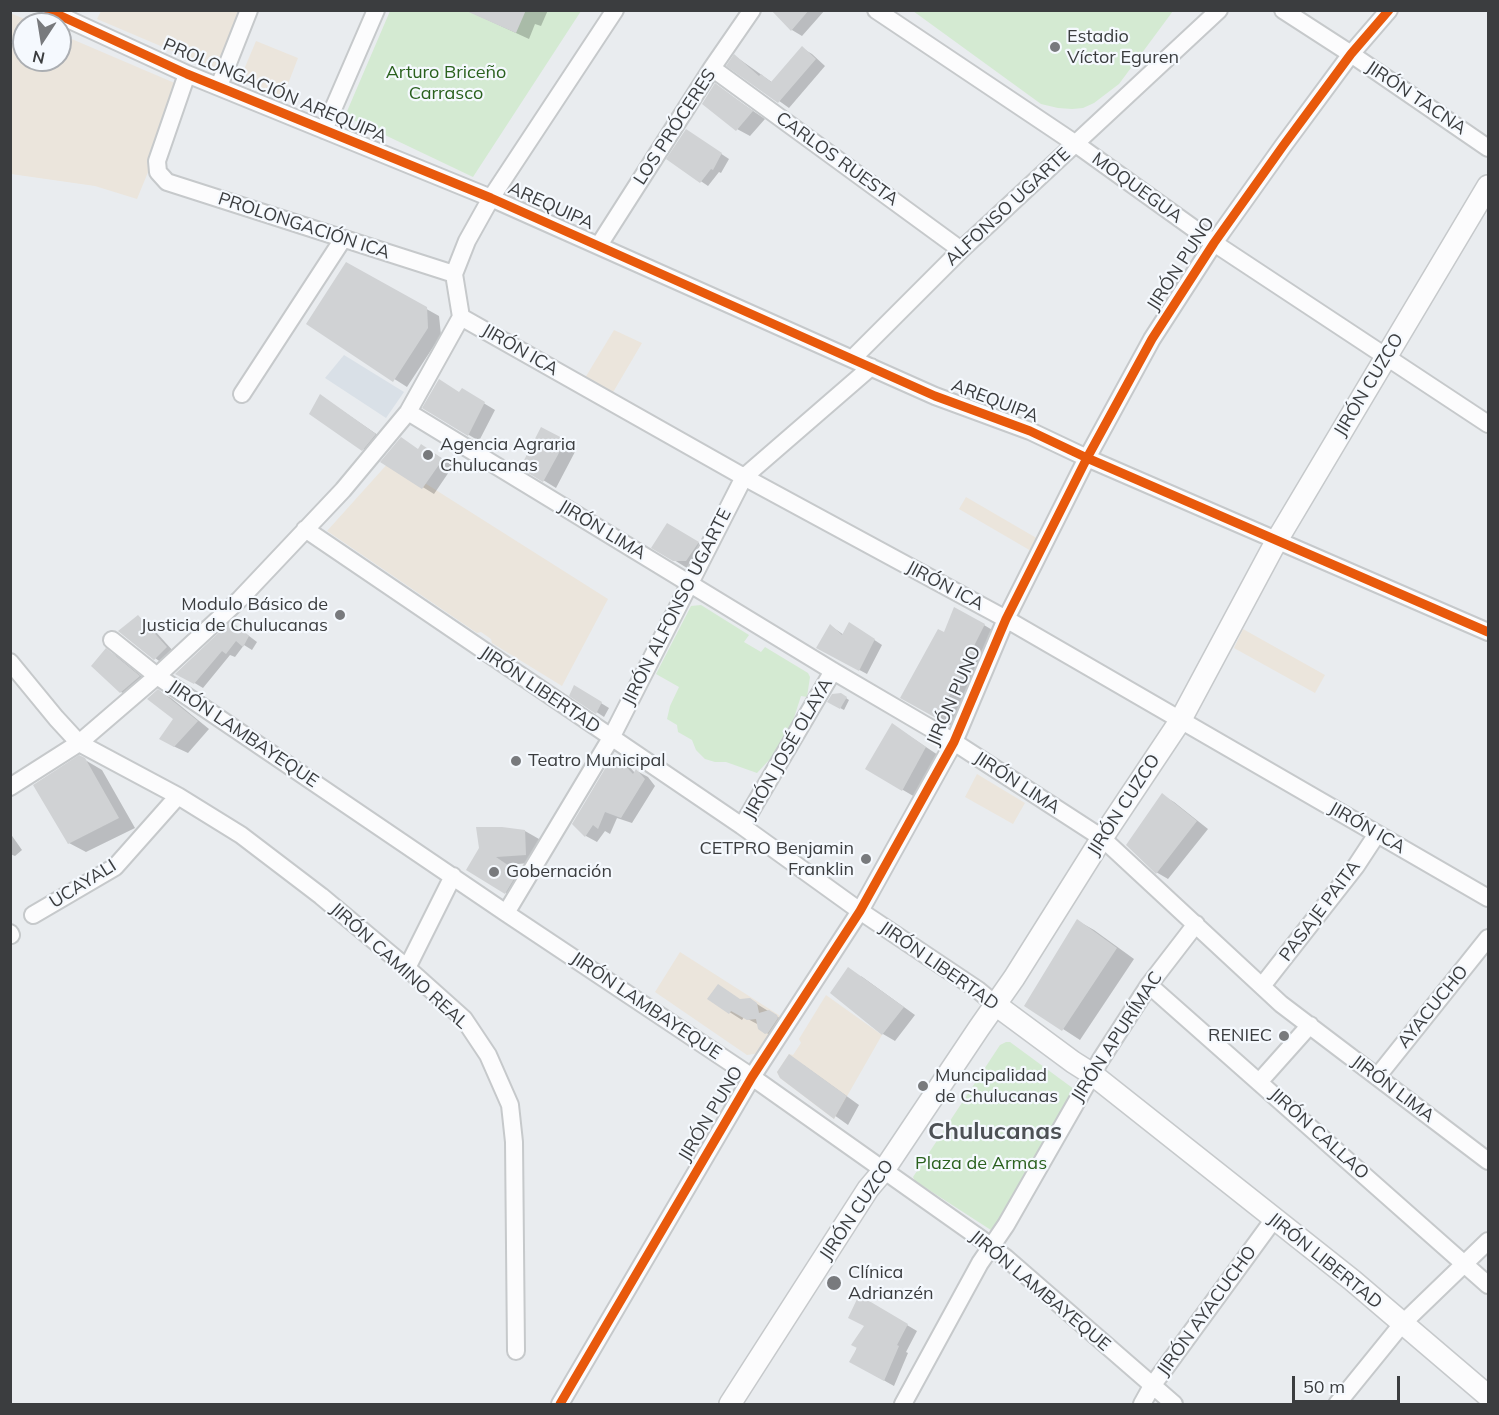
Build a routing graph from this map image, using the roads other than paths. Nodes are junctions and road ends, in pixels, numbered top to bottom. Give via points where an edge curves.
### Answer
1 (48, 10) edge
2 (249, 10) edge
3 (376, 10) edge
4 (615, 10) edge
5 (752, 10) edge
6 (876, 10) edge
7 (1219, 10) edge
8 (1283, 10) edge
9 (1389, 10) edge
10 (74, 15) edge
11 (1351, 54) junction
12 (712, 68) junction
13 (187, 74) junction
14 (219, 86) junction
15 (324, 130) junction
16 (1076, 144) junction
17 (1488, 148) edge
18 (1488, 186) edge
19 (492, 198) junction
20 (343, 239) junction
21 (1214, 243) junction
22 (599, 245) junction
23 (961, 250) junction
24 (454, 274) junction
25 (461, 317) junction
26 (1386, 357) junction
27 (853, 358) junction
28 (871, 367) junction
29 (242, 394) dead end
30 (408, 412) junction
31 (1488, 424) edge
32 (1087, 458) junction
33 (744, 477) junction
34 (305, 529) junction
35 (1277, 540) junction
36 (689, 582) junction
37 (1006, 620) junction
38 (1488, 632) edge
39 (112, 640) dead end
40 (10, 662) edge
41 (833, 671) junction
42 (157, 676) junction
43 (1180, 721) junction
44 (611, 738) junction
45 (954, 742) junction
46 (79, 743) junction
47 (10, 787) edge
48 (178, 796) junction
49 (742, 826) junction
50 (1377, 834) junction
51 (1102, 838) junction
52 (453, 876) junction
53 (1488, 898) edge
54 (860, 911) junction
55 (506, 913) junction
56 (33, 915) dead end
57 (1196, 924) junction
58 (1488, 938) edge
59 (407, 968) junction
60 (1149, 985) junction
61 (1262, 986) junction
62 (996, 1005) junction
63 (1310, 1025) junction
64 (1092, 1074) junction
65 (752, 1077) junction
66 (1377, 1077) junction
67 (1260, 1081) junction
68 (1488, 1161) edge
69 (884, 1170) junction
70 (1274, 1219) junction
71 (1488, 1241) edge
72 (991, 1248) junction
73 (1464, 1264) junction
74 (1488, 1285) edge
75 (1402, 1324) junction
76 (516, 1351) dead end
77 (1152, 1386) junction
78 (1488, 1396) edge
79 (560, 1404) edge
80 (730, 1404) edge
81 (903, 1404) edge
82 (1142, 1404) edge
83 (1174, 1404) edge
84 (1337, 1404) edge

1 - 10 street, PROLONGACIÓN AREQUIPA
2 - 14 street
3 - 15 street
4 - 19 street
5 - 12 street, LOS PRÓCERES
6 - 16 street, MOQUEGUA
7 - 16 street, ALFONSO UGARTE
8 - 11 street, JIRÓN TACNA
9 - 11 street, JIRÓN PUNO
10 - 13 street, PROLONGACIÓN AREQUIPA
11 - 17 street, JIRÓN TACNA
11 - 21 street, JIRÓN PUNO
12 - 22 street, LOS PRÓCERES
12 - 23 street, CARLOS RUESTA
13 - 14 street, PROLONGACIÓN AREQUIPA
13 - 20 street, PROLONGACIÓN ICA via 157,161 158,172 166,182
14 - 15 street, PROLONGACIÓN AREQUIPA
15 - 19 street, PROLONGACIÓN AREQUIPA
16 - 21 street, MOQUEGUA
16 - 23 street, ALFONSO UGARTE
18 - 26 street, JIRÓN CUZCO
19 - 22 street, AREQUIPA
19 - 24 street via 467,241
20 - 24 street, PROLONGACIÓN ICA
20 - 29 street
21 - 26 street, MOQUEGUA
21 - 32 street, JIRÓN PUNO via 1152,339
22 - 27 street, AREQUIPA
23 - 27 street, ALFONSO UGARTE
24 - 25 street
25 - 30 street
25 - 33 street, JIRÓN ICA
26 - 31 street, MOQUEGUA
26 - 35 street, JIRÓN CUZCO
27 - 28 street, AREQUIPA
28 - 32 street, AREQUIPA
28 - 33 street, JIRÓN ALFONSO UGARTE
30 - 34 street via 344,490
30 - 36 street, JIRÓN LIMA
32 - 35 street, AREQUIPA
32 - 37 street, JIRÓN PUNO
33 - 36 street, JIRÓN ALFONSO UGARTE
33 - 37 street, JIRÓN ICA
34 - 42 street via 240,599
34 - 44 street, JIRÓN LIBERTAD
35 - 38 street, AREQUIPA
35 - 43 street, JIRÓN CUZCO
36 - 41 street, JIRÓN LIMA
36 - 44 street, JIRÓN ALFONSO UGARTE
37 - 43 street, JIRÓN ICA
37 - 45 street, JIRÓN PUNO
39 - 42 street, JIRÓN LAMBAYEQUE
40 - 46 street, JIRÓN CAMINO REAL
41 - 45 street, JIRÓN LIMA
41 - 49 street, JIRÓN JOSÉ OLAYA
42 - 46 street
42 - 52 street, JIRÓN LAMBAYEQUE
43 - 50 street, JIRÓN ICA
43 - 51 street, JIRÓN CUZCO
44 - 49 street, JIRÓN LIBERTAD
44 - 55 street, JIRÓN ALFONSO UGARTE
45 - 51 street, JIRÓN LIMA
45 - 54 street, JIRÓN PUNO
46 - 47 street
46 - 48 street, JIRÓN CAMINO REAL
48 - 56 street, UCAYALI via 115,867
48 - 59 street, JIRÓN CAMINO REAL via 241,835
49 - 54 street, JIRÓN LIBERTAD
50 - 53 street, JIRÓN ICA
50 - 61 street, PASAJE PAITA
51 - 57 street, JIRÓN LIMA
51 - 62 street, JIRÓN CUZCO
52 - 55 street, JIRÓN LAMBAYEQUE
52 - 59 street
54 - 62 street, JIRÓN LIBERTAD
54 - 65 street, JIRÓN PUNO
55 - 65 street, JIRÓN LAMBAYEQUE
57 - 60 street, JIRÓN APURÍMAC
57 - 61 street, JIRÓN LIMA
58 - 66 street, AYACUCHO
59 - 76 street, JIRÓN CAMINO REAL via 464,1019 488,1055 510,1105 514,1142
60 - 64 street, JIRÓN APURÍMAC
60 - 67 street, JIRÓN CALLAO
61 - 63 street, JIRÓN LIMA
62 - 64 street, JIRÓN LIBERTAD
62 - 69 street, JIRÓN CUZCO
63 - 66 street, JIRÓN LIMA
63 - 67 street
64 - 70 street, JIRÓN LIBERTAD
64 - 72 street, JIRÓN APURÍMAC
65 - 69 street, JIRÓN LAMBAYEQUE
65 - 79 street, JIRÓN PUNO
66 - 68 street, JIRÓN LIMA
67 - 73 street, JIRÓN CALLAO
69 - 72 street, JIRÓN LAMBAYEQUE
69 - 80 street, JIRÓN CUZCO
70 - 75 street, JIRÓN LIBERTAD
70 - 77 street, JIRÓN AYACUCHO
71 - 73 street
72 - 77 street, JIRÓN LAMBAYEQUE
72 - 81 street, JIRÓN APURÍMAC
73 - 74 street, JIRÓN CALLAO
73 - 75 street
75 - 78 street, JIRÓN LIBERTAD
75 - 84 street
77 - 82 street, JIRÓN AYACUCHO
77 - 83 street, JIRÓN LAMBAYEQUE

